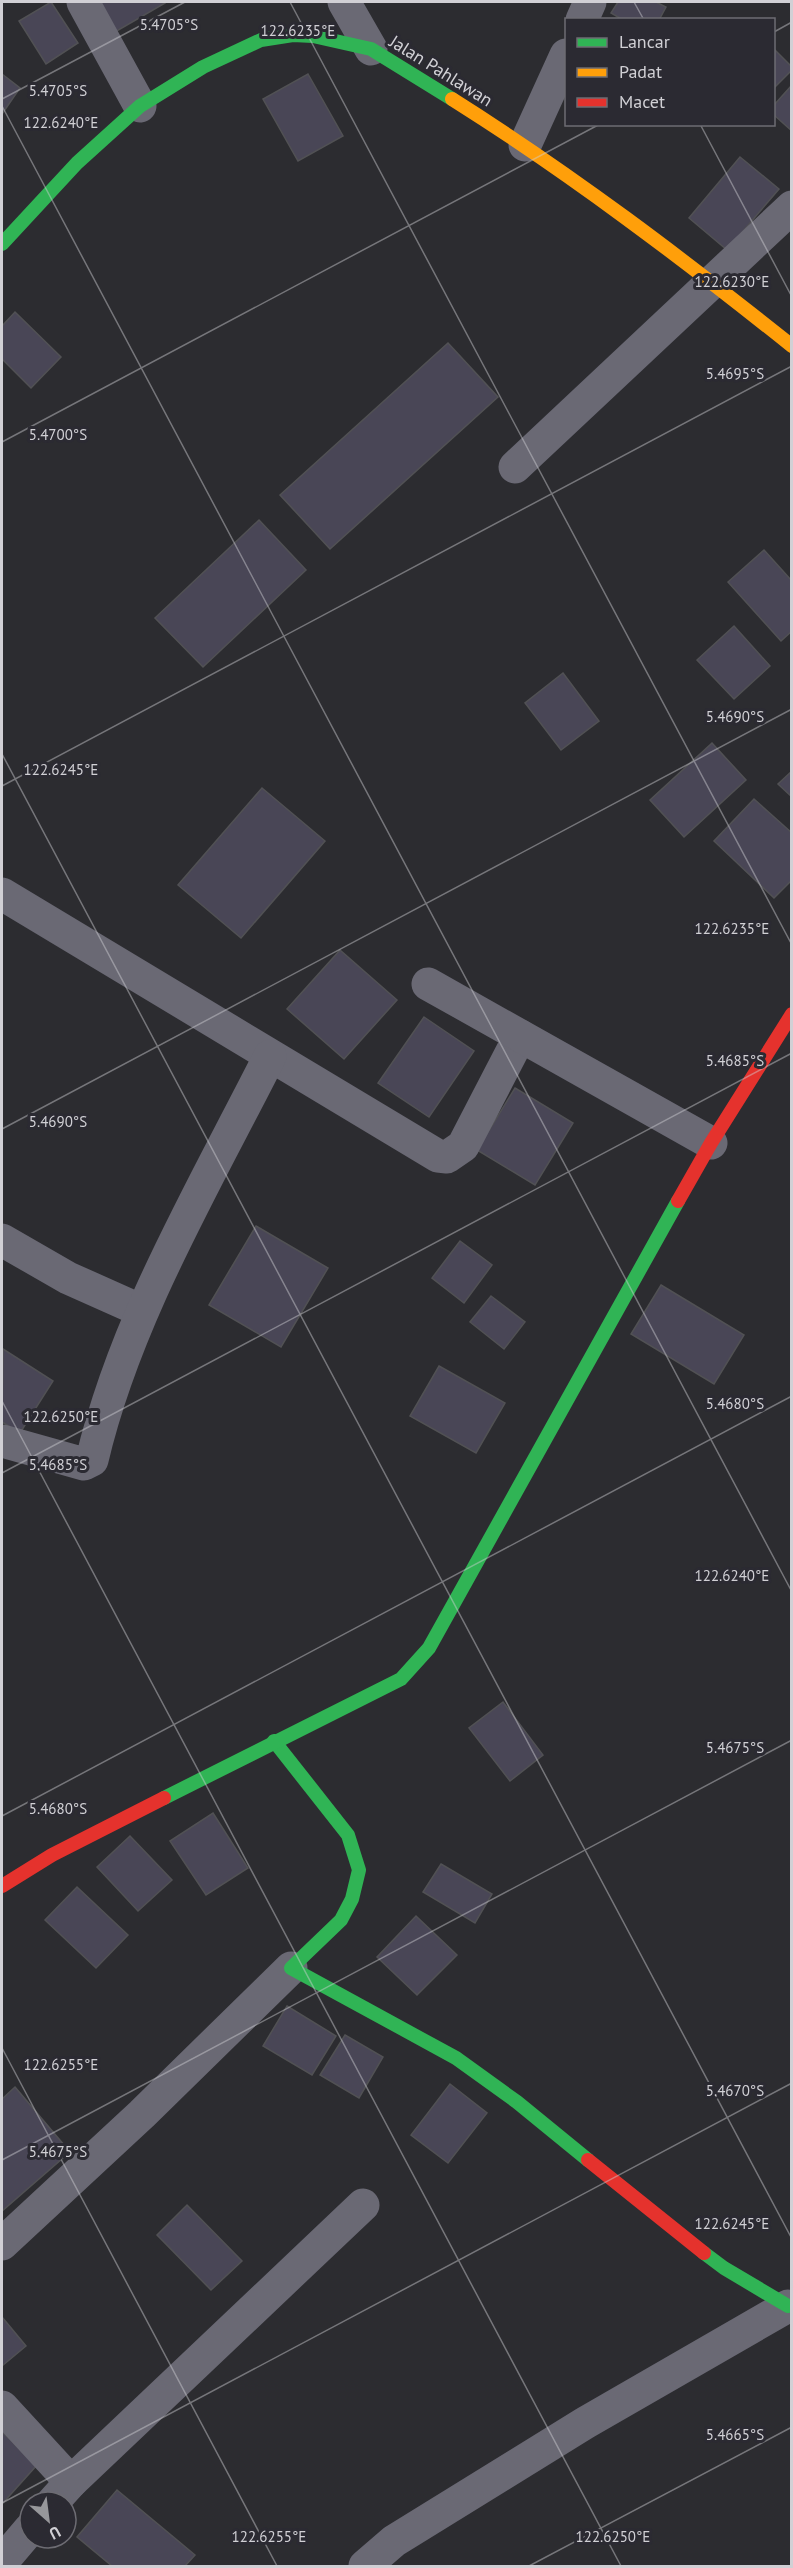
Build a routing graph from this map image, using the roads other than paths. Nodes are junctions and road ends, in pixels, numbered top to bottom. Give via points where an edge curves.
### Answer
1 (83, 2) edge
2 (344, 2) edge
3 (591, 2) edge
4 (583, 18) edge
5 (371, 49) junction
6 (565, 59) edge
7 (140, 106) junction
8 (525, 145) junction
9 (792, 207) edge
10 (2, 244) edge
11 (713, 283) junction
12 (792, 346) edge
13 (515, 467) dead end
14 (2, 894) edge
15 (428, 984) dead end
16 (792, 1014) edge
17 (520, 1036) junction
18 (270, 1056) junction
19 (711, 1143) junction
20 (2, 1240) edge
21 (142, 1311) junction
22 (2, 1441) edge
23 (274, 1741) junction
24 (2, 1886) edge
25 (291, 1968) junction
26 (363, 2205) dead end
27 (2, 2244) edge
28 (790, 2306) edge
29 (2, 2407) edge
30 (61, 2490) edge
31 (64, 2490) edge
32 (18, 2543) edge
33 (2, 2562) edge
34 (365, 2566) edge

1 - 7 street
2 - 5 street
3 - 4 street
5 - 7 main road, Jalan Pahlawan via 313,36 261,40 203,67
5 - 8 main road, Jalan Pahlawan
6 - 8 street
7 - 10 main road, Jalan Pahlawan via 77,163
8 - 11 main road, Jalan Pahlawan
9 - 11 street
11 - 12 main road, Jalan Pahlawan
11 - 13 street
14 - 18 street
15 - 17 street
16 - 19 main road
17 - 18 street via 463,1146 447,1157 438,1156
17 - 19 street
18 - 21 street
19 - 23 main road via 429,1648 401,1679
20 - 21 street via 68,1278
21 - 22 street via 92,1460 84,1464
23 - 24 main road via 52,1855
23 - 25 main road via 348,1835 359,1870 352,1899 341,1920
25 - 27 street
25 - 28 main road via 456,2058 517,2102 694,2246
26 - 31 street
28 - 34 street via 565,2435 394,2541
29 - 30 street
32 - 33 street

